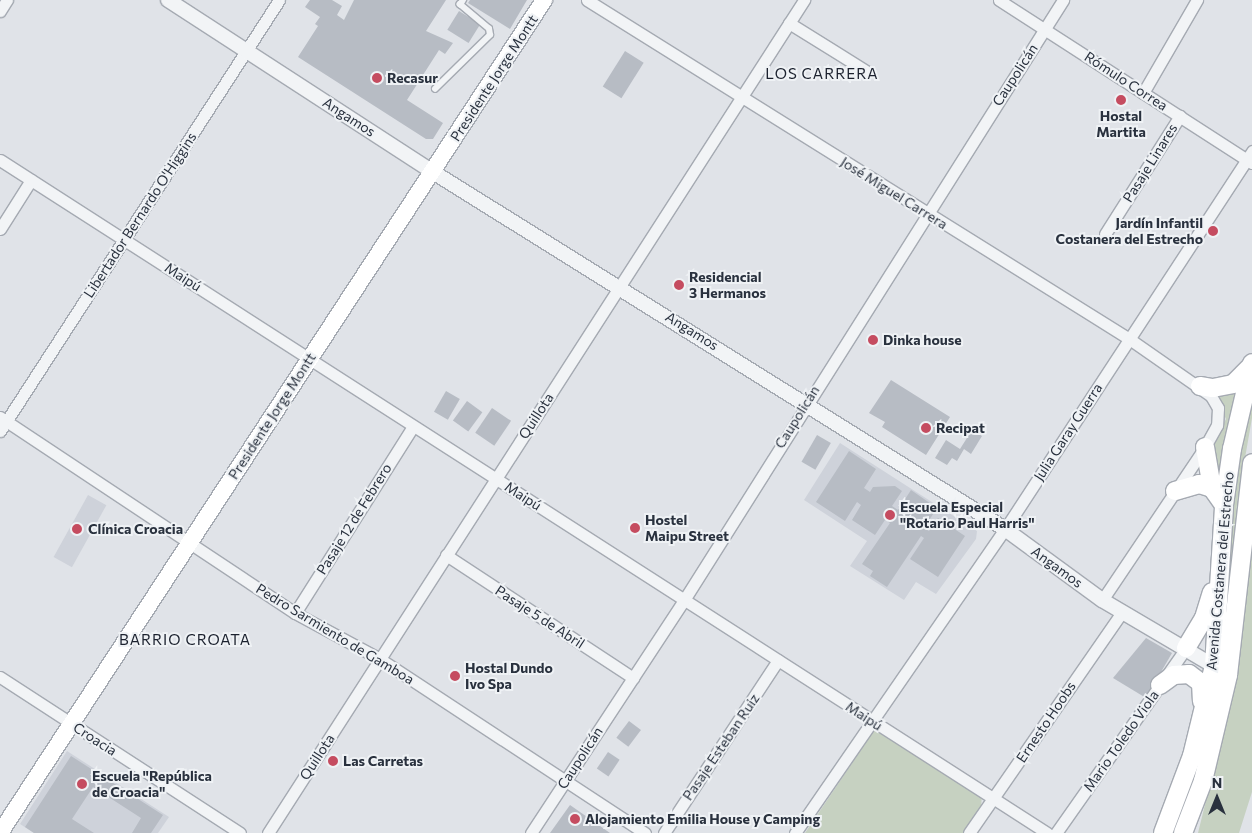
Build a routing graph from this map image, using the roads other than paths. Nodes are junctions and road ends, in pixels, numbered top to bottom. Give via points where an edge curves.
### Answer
1 (7, 0) edge
2 (168, 0) edge
3 (279, 0) edge
4 (463, 0) edge
5 (544, 0) edge
6 (587, 0) edge
7 (804, 0) edge
8 (999, 0) edge
9 (1063, 0) edge
10 (1198, 0) edge
11 (0, 11) edge
12 (789, 23) junction
13 (1045, 30) junction
14 (246, 50) junction
15 (866, 71) dead end
16 (435, 89) dead end
17 (1143, 93) junction
18 (741, 98) junction
19 (1180, 116) junction
20 (1250, 158) edge
21 (0, 160) edge
22 (433, 172) junction
23 (32, 180) junction
24 (926, 213) junction
25 (0, 229) edge
26 (1105, 234) dead end
27 (124, 240) junction
28 (620, 286) junction
29 (1128, 338) junction
30 (309, 359) junction
31 (1251, 365) edge
32 (1200, 386) junction
33 (806, 402) junction
34 (2, 423) edge
35 (414, 426) junction
36 (1206, 447) junction
37 (1252, 462) edge
38 (495, 478) junction
39 (1212, 488) junction
40 (1175, 491) junction
41 (1224, 505) junction
42 (1005, 529) junction
43 (190, 541) junction
44 (446, 555) junction
45 (1218, 572) junction
46 (684, 600) junction
47 (1102, 600) junction
48 (1122, 612) junction
49 (295, 613) junction
50 (1186, 648) junction
51 (380, 659) junction
52 (778, 660) junction
53 (1214, 666) junction
54 (0, 677) edge
55 (633, 678) junction
56 (1160, 685) junction
57 (1224, 698) junction
58 (872, 721) junction
59 (72, 725) junction
60 (1200, 727) junction
61 (566, 780) junction
62 (993, 799) junction
63 (0, 833) edge
64 (240, 833) edge
65 (268, 833) edge
66 (531, 833) edge
67 (645, 833) edge
68 (664, 833) edge
69 (795, 833) edge
70 (969, 833) edge
71 (1047, 833) edge
72 (1056, 833) edge
73 (1163, 833) edge
74 (1183, 833) edge

1 - 11 street
2 - 14 street, Angamos
3 - 14 street, Libertador Bernardo O'Higgins
4 - 16 lane via 460,5 489,29 490,35
5 - 22 main road, Presidente Jorge Montt
6 - 18 street, José Miguel Carrera
7 - 12 street, Quillota
8 - 13 street, Rómulo Correa
9 - 13 street, Caupolicán
10 - 17 street
12 - 15 street
12 - 18 street, Quillota
13 - 17 street, Rómulo Correa
13 - 24 street, Caupolicán
14 - 22 street, Angamos
14 - 27 street, Libertador Bernardo O'Higgins
17 - 19 street, Rómulo Correa
18 - 24 street, José Miguel Carrera
18 - 28 street, Quillota
19 - 20 street, Rómulo Correa
19 - 26 street, Pasaje Linares
20 - 29 street, Julia Garay Guerra
21 - 23 street, Maipú
22 - 28 street, Angamos
22 - 30 main road, Presidente Jorge Montt
23 - 25 street
23 - 27 street, Maipú
24 - 29 street, José Miguel Carrera
24 - 33 street, Caupolicán
27 - 30 street, Maipú
27 - 34 street, Libertador Bernardo O'Higgins
28 - 33 street, Angamos
28 - 38 street, Quillota
29 - 32 street, José Miguel Carrera
29 - 42 street, Julia Garay Guerra
30 - 35 street, Maipú
30 - 43 main road, Presidente Jorge Montt
31 - 32 main road via 1233,384 1213,388
31 - 41 main road, Avenida Costanera del Estrecho via 1232,449
32 - 36 street via 1218,408 1217,425
33 - 42 street, Angamos
33 - 46 street, Caupolicán
34 - 43 street, Pedro Sarmiento de Gamboa
35 - 38 street, Maipú
35 - 49 street, Pasaje 12 de Febrero
36 - 39 main road
36 - 40 street
37 - 57 main road, Avenida Costanera del Estrecho via 1242,535 1239,604
38 - 44 street, Quillota
38 - 46 street, Maipú
39 - 40 main road via 1199,484
39 - 41 main road
40 - 47 street
41 - 45 main road, Avenida Costanera del Estrecho
42 - 47 street, Angamos
42 - 58 street, Julia Garay Guerra
43 - 49 street, Pedro Sarmiento de Gamboa
43 - 59 main road, Presidente Jorge Montt
44 - 51 street, Quillota
44 - 55 street, Pasaje 5 de Abril
45 - 50 main road via 1204,618
45 - 53 main road, Avenida Costanera del Estrecho
46 - 52 street, Maipú
46 - 55 street, Caupolicán
47 - 48 street, Angamos
48 - 50 street, Angamos
48 - 62 street, Ernesto Hoobs
49 - 51 street, Pedro Sarmiento de Gamboa
50 - 53 street, Angamos
50 - 56 street, Mario Toledo Viola
51 - 61 street, Pedro Sarmiento de Gamboa
51 - 65 street, Quillota
52 - 58 street, Maipú
52 - 68 street, Pasaje Esteban Ruiz
53 - 57 main road
53 - 60 main road, Avenida Costanera del Estrecho
54 - 59 street, Croacia
55 - 61 street, Caupolicán
56 - 60 main road via 1174,675 1195,676 1203,694
56 - 72 street, Mario Toledo Viola
57 - 74 main road, Avenida Costanera del Estrecho via 1203,781
58 - 62 street, Maipú
58 - 69 street, Julia Garay Guerra
59 - 63 main road, Presidente Jorge Montt
59 - 64 street, Croacia
60 - 73 main road, Avenida Costanera del Estrecho
61 - 66 street, Caupolicán
61 - 67 street, Pedro Sarmiento de Gamboa
62 - 70 street, Ernesto Hoobs
62 - 71 street, Maipú

